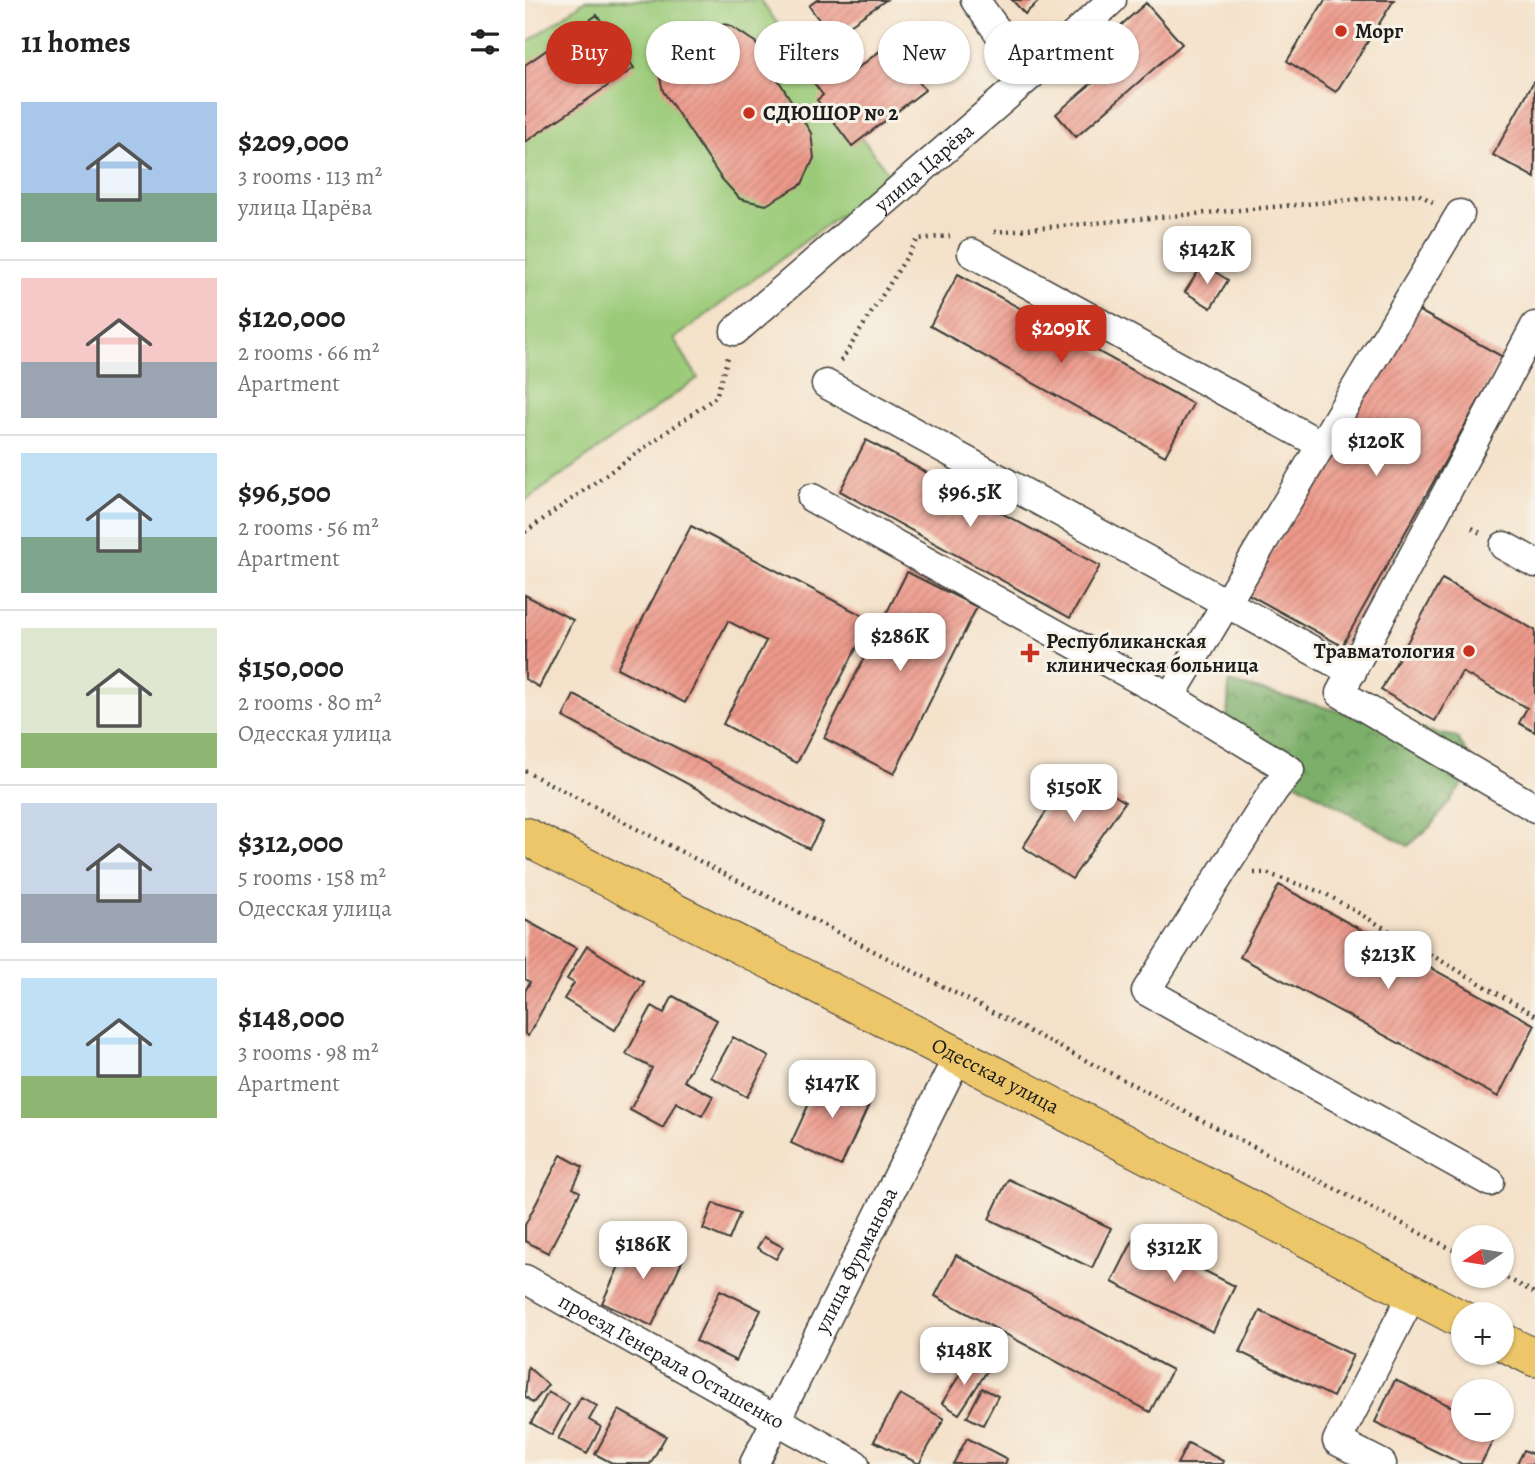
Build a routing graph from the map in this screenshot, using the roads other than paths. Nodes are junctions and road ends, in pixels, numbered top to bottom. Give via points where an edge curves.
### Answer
1 (975, 0) edge
2 (1112, 0) edge
3 (990, 21) edge
4 (1089, 21) edge
5 (1021, 84) edge
6 (1460, 214) road end
7 (973, 240) road end
8 (1535, 326) edge
9 (735, 331) road end
10 (826, 384) road end
11 (1320, 444) junction
12 (813, 498) dead end
13 (1504, 546) dead end
14 (1535, 563) edge
15 (1225, 602) junction
16 (1352, 671) junction
17 (1170, 697) junction
18 (1535, 808) edge
19 (525, 836) edge
20 (958, 1056) junction
21 (1490, 1182) dead end
22 (525, 1279) edge
23 (1413, 1293) junction
24 (1451, 1314) edge
25 (1514, 1347) edge
26 (1535, 1358) edge
27 (776, 1420) junction
28 (754, 1464) edge
29 (855, 1464) edge
30 (1383, 1464) edge

1 - 3 street
2 - 4 street, улица Царёва
5 - 9 street, улица Царёва
6 - 11 street
7 - 11 street
8 - 16 street
10 - 15 street
11 - 15 street
12 - 17 street
13 - 14 street
15 - 16 street
15 - 17 street
16 - 18 street via 1340,693
17 - 21 street via 1290,770 1146,991
19 - 20 main road, Одесская улица
20 - 23 main road, Одесская улица
20 - 27 street, улица Фурманова
22 - 27 street, проезд Генерала Осташенко
23 - 24 main road, Одесская улица
23 - 30 street via 1337,1441
25 - 26 main road
27 - 28 street, улица Фурманова
27 - 29 street, проезд Генерала Осташенко

